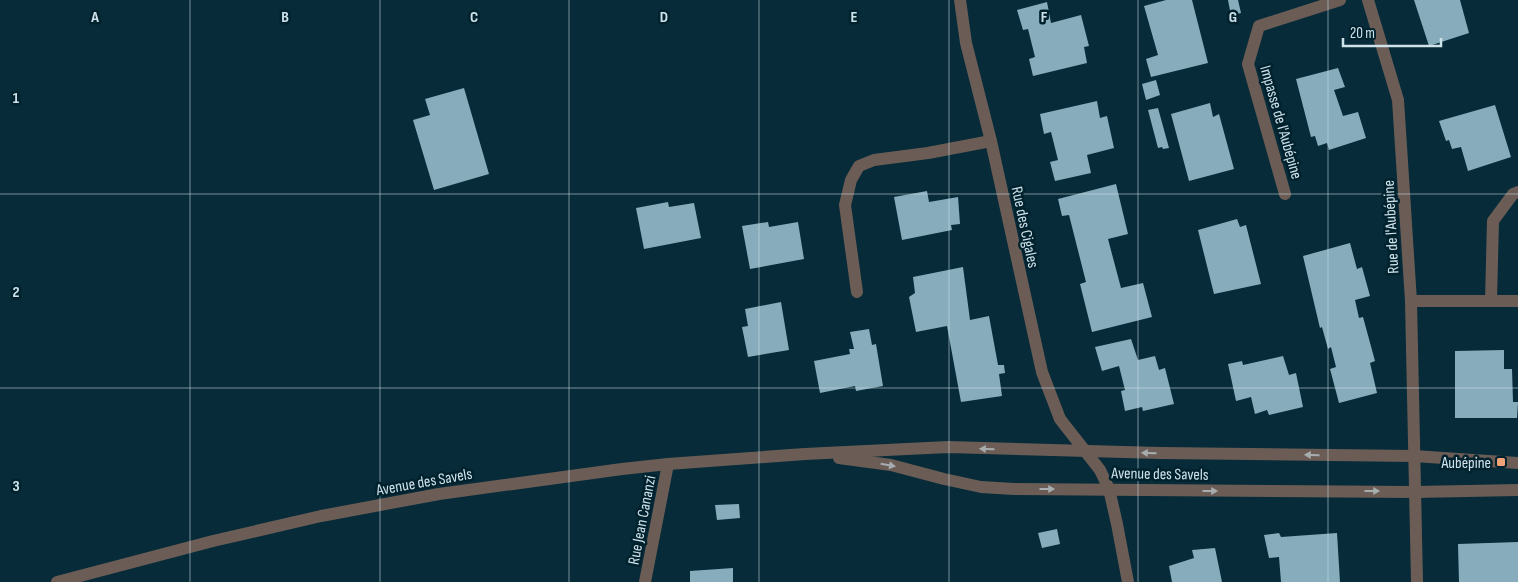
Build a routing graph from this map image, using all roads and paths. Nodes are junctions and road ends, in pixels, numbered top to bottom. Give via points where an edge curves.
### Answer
1 (960, 0) edge
2 (1340, 0) edge
3 (1368, 0) edge
4 (991, 141) junction
5 (1518, 192) edge
6 (1285, 194) dead end
7 (857, 292) dead end
8 (1411, 301) junction
9 (1491, 301) junction
10 (1518, 301) edge
11 (1084, 451) junction
12 (805, 454) junction
13 (1414, 456) junction
14 (1518, 463) edge
15 (668, 464) junction
16 (1109, 489) junction
17 (1518, 490) edge
18 (1415, 492) junction
19 (57, 582) edge
20 (646, 582) edge
21 (1128, 582) edge
22 (1417, 582) edge

1 - 4 street, Rue des Cigales via 966,43
2 - 6 street, Impasse de l'Aubépine via 1259,26 1248,64
3 - 8 street, Rue de l'Aubépine via 1398,100
4 - 7 street via 874,160 859,166 851,180 845,204
4 - 11 street, Rue des Cigales via 1042,372 1060,420
5 - 9 street via 1493,221
8 - 9 street
8 - 13 street, Rue de l'Aubépine
9 - 10 street
11 -> 12 street, Avenue des Savels via 948,448
13 -> 11 street, Avenue des Savels
11 - 16 street, Rue des Cigales via 1100,470
12 - 15 street, Avenue des Savels
12 -> 16 street, Avenue des Savels via 891,465 981,487
13 - 14 street, Avenue des Savels
13 - 18 street, Rue de l'Aubépine
15 - 19 street, Avenue des Savels via 439,494 312,518
15 - 20 street, Rue Jean Cananzi
16 -> 18 street, Avenue des Savels
16 - 21 street, Rue des Cigales
17 - 18 street, Avenue des Savels
18 - 22 street, Rue de l'Aubépine

